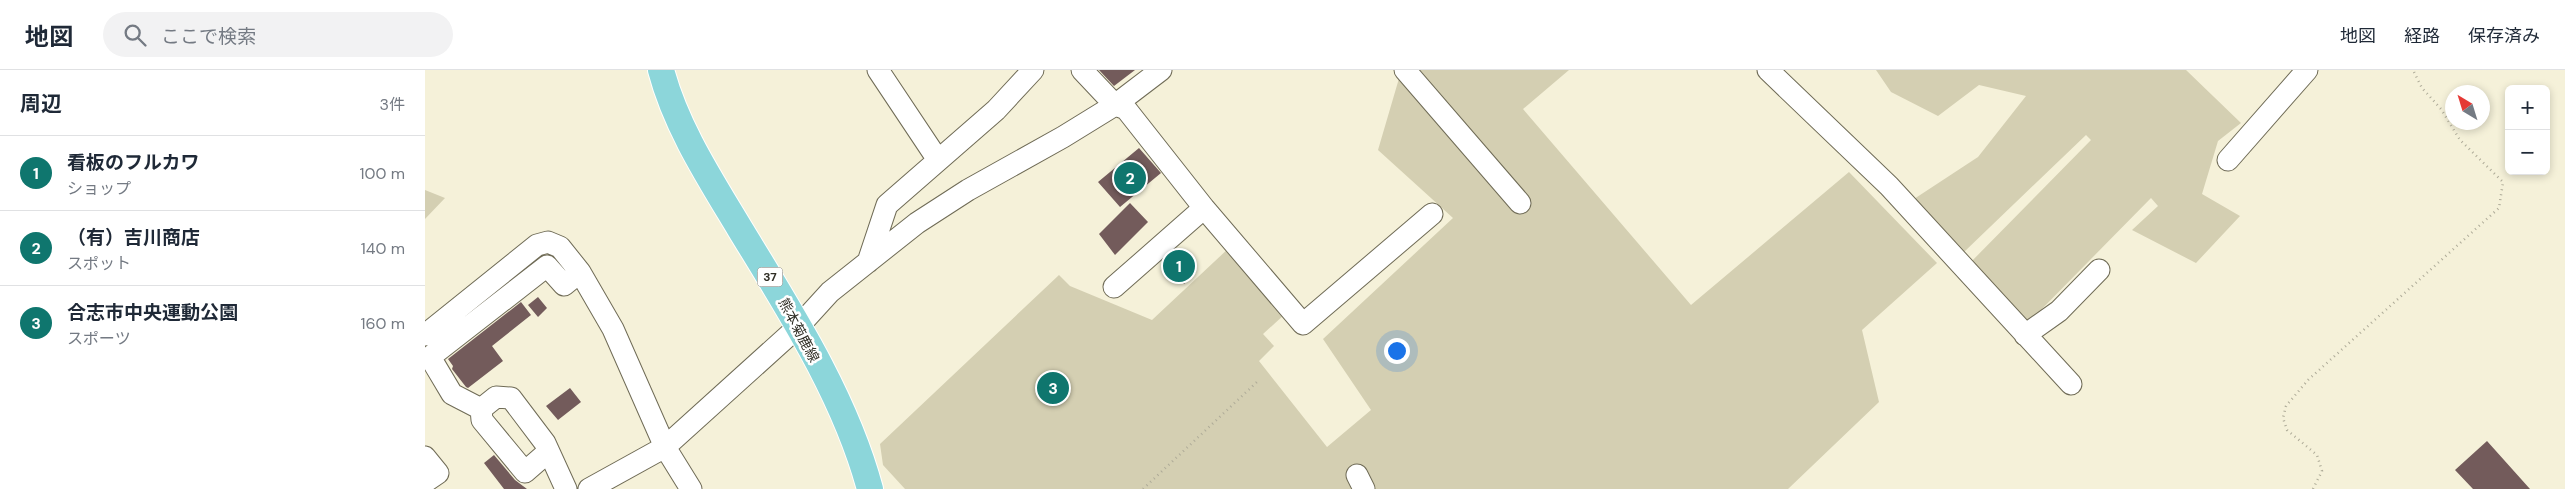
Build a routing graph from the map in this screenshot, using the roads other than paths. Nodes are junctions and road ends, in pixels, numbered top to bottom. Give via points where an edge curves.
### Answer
1 (661, 70) edge
2 (878, 70) edge
3 (1033, 70) edge
4 (1082, 70) edge
5 (1161, 70) edge
6 (1405, 70) edge
7 (1768, 70) edge
8 (2307, 70) edge
9 (1115, 104) junction
10 (939, 160) junction
11 (2228, 160) dead end
12 (1520, 202) dead end
13 (1204, 208) junction
14 (1432, 214) dead end
15 (868, 262) junction
16 (2099, 270) dead end
17 (580, 272) junction
18 (1115, 287) dead end
19 (799, 326) junction
20 (2025, 334) junction
21 (425, 335) edge
22 (2071, 384) dead end
23 (481, 409) junction
24 (665, 447) junction
25 (548, 452) junction
26 (425, 457) edge
27 (425, 482) edge
28 (566, 489) edge
29 (589, 489) edge
30 (691, 489) edge
31 (870, 489) edge

1 - 19 main road, 熊本菊鹿線 / 37 via 685,135
2 - 10 street
3 - 10 street via 996,110
4 - 9 street
5 - 9 street
6 - 12 street
7 - 20 street via 1889,186
8 - 11 street
9 - 13 street via 1126,109
9 - 15 street via 1063,138 968,190 917,223
10 - 15 street via 887,205
13 - 14 street via 1303,324
13 - 18 street
15 - 19 street via 830,292
16 - 20 street via 2059,311
17 - 21 street via 560,247 548,242 537,245
17 - 23 street via 563,285 547,266 430,357 452,394
17 - 24 street via 613,329
19 - 24 street
19 - 31 main road, 熊本菊鹿線 / 37 via 841,411 864,465
20 - 22 street
23 - 25 street via 496,397 511,398 545,443
23 - 25 street via 482,420 525,472
24 - 29 street
24 - 30 street
25 - 28 street
26 - 27 street via 438,473

